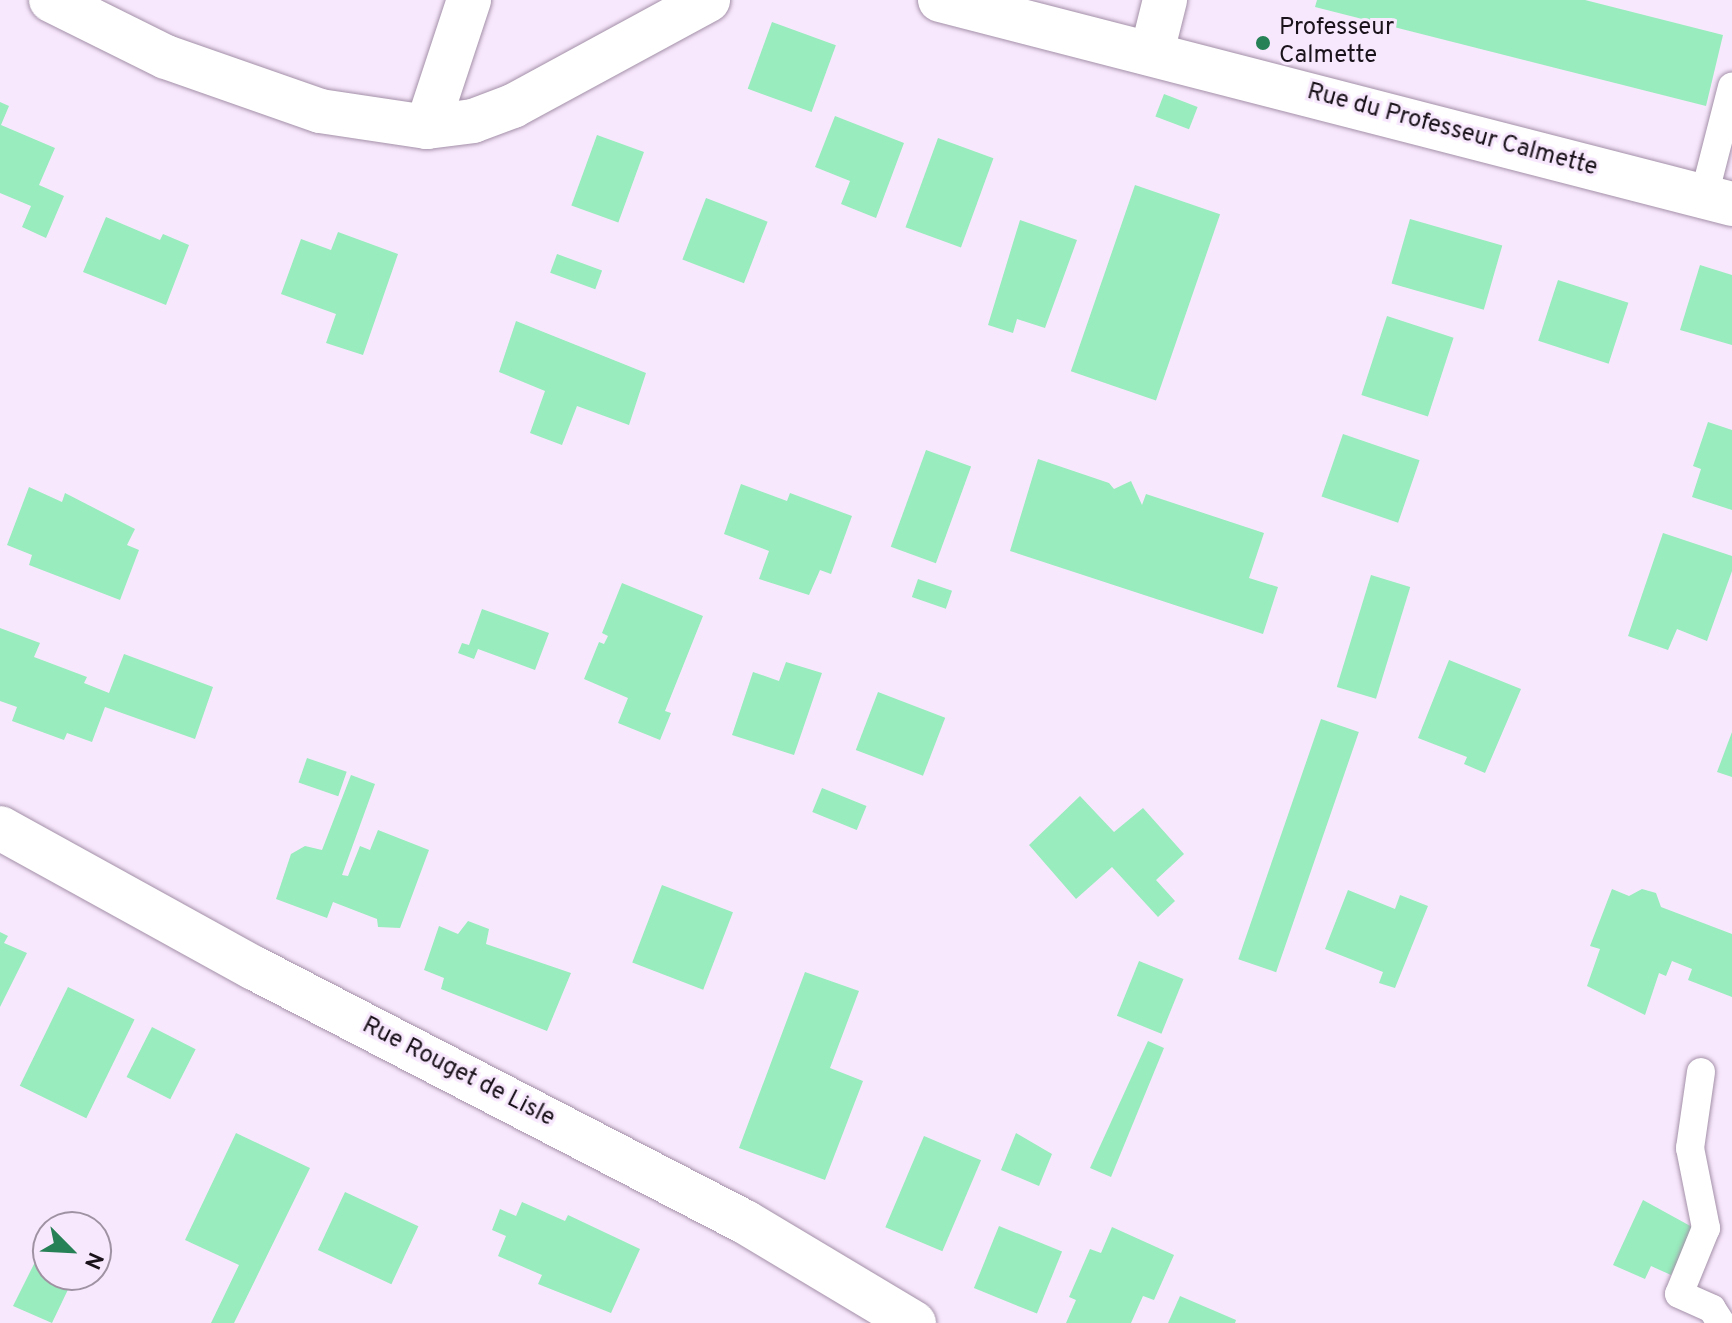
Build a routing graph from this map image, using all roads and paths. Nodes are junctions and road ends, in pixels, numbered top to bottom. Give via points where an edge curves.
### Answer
1 (51, 0) edge
2 (469, 0) edge
3 (708, 0) edge
4 (940, 0) edge
5 (1165, 0) edge
6 (1152, 52) junction
7 (1732, 87) edge
8 (427, 127) junction
9 (1718, 200) edge
10 (0, 828) edge
11 (1701, 1072) dead end
12 (914, 1323) edge
13 (1721, 1323) edge

1 - 8 street via 166,57 320,111
2 - 8 street
3 - 8 street via 513,106 473,121
4 - 6 street, Rue du Professeur Calmette
5 - 6 street
6 - 9 street, Rue du Professeur Calmette
7 - 9 lane
10 - 12 street, Rue Rouget de Lisle via 254,968 745,1222
11 - 13 lane via 1690,1148 1706,1228 1679,1294 1712,1309

